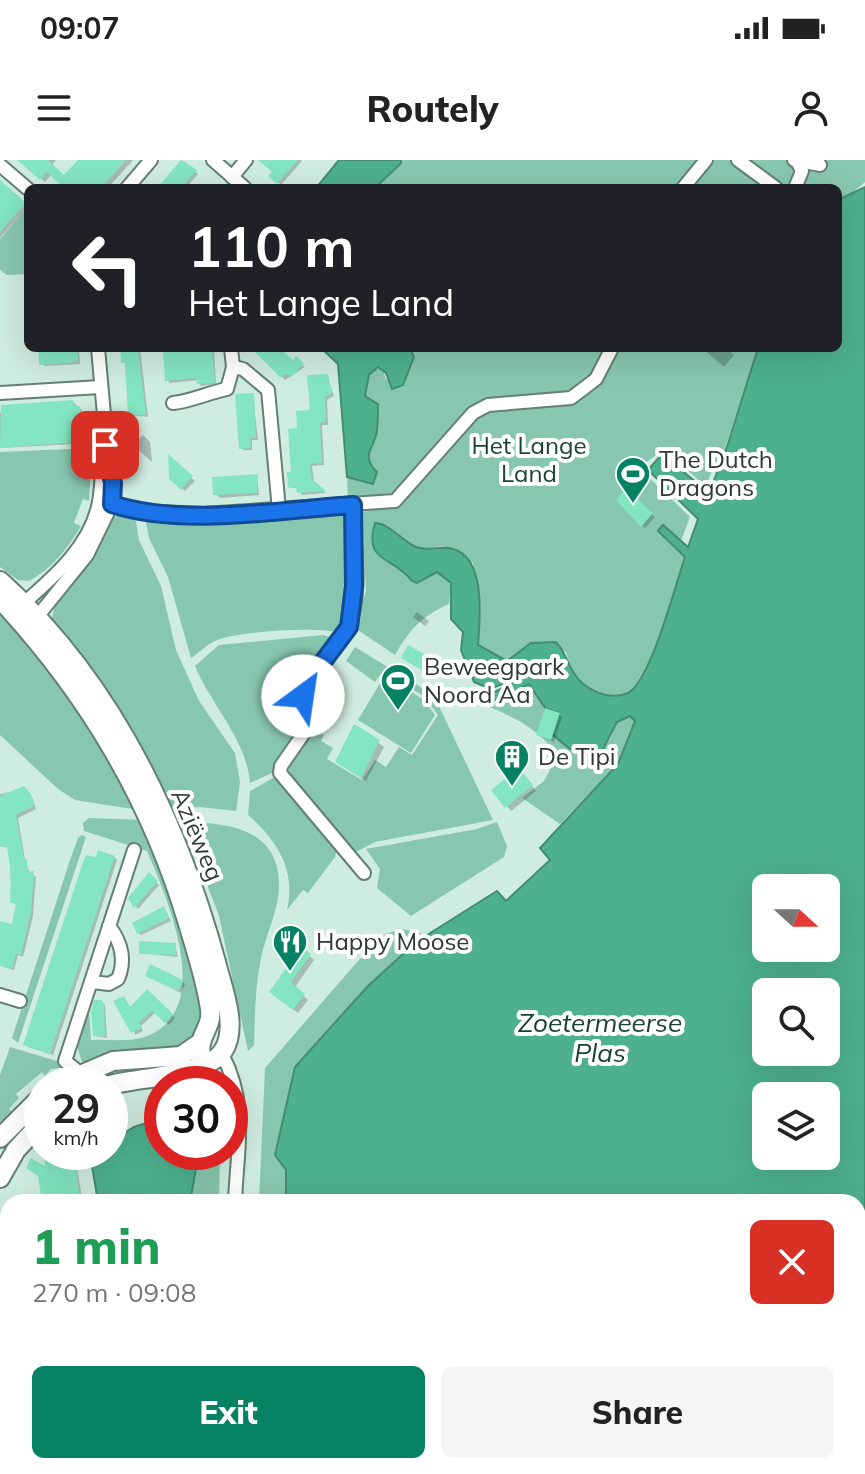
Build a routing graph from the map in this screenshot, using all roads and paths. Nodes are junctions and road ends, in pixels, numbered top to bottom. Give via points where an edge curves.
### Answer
1 (151, 160) edge
2 (213, 160) edge
3 (246, 160) edge
4 (706, 160) edge
5 (738, 160) edge
6 (796, 160) edge
7 (0, 165) edge
8 (820, 165) dead end
9 (232, 177) junction
10 (130, 184) edge
11 (240, 184) edge
12 (686, 184) edge
13 (771, 184) edge
14 (797, 184) edge
15 (24, 186) edge
16 (98, 352) edge
17 (231, 352) edge
18 (610, 352) edge
19 (233, 367) junction
20 (100, 387) junction
21 (0, 393) edge
22 (173, 403) dead end
23 (106, 503) junction
24 (353, 505) junction
25 (279, 510) junction
26 (0, 581) edge
27 (0, 599) edge
28 (27, 613) junction
29 (169, 842) junction
30 (134, 850) dead end
31 (364, 873) dead end
32 (109, 926) junction
33 (92, 982) junction
34 (0, 995) edge
35 (20, 1001) dead end
36 (200, 1043) junction
37 (222, 1054) junction
38 (70, 1066) edge
39 (104, 1066) edge
40 (202, 1066) edge
41 (204, 1066) edge
42 (228, 1066) edge
43 (24, 1114) edge
44 (0, 1138) edge
45 (24, 1141) edge
46 (236, 1170) edge
47 (0, 1178) edge
48 (235, 1194) edge

1 - 10 street
2 - 9 street
3 - 9 street
4 - 12 street
5 - 13 street
6 - 8 street
6 - 14 street via 802,171
7 - 15 street
9 - 11 street
16 - 20 street
17 - 19 street
18 - 24 street via 596,379 571,398 480,408 395,501
19 - 22 street via 227,389
19 - 25 street via 268,390
20 - 21 street
20 - 23 street
23 - 25 street via 170,513
23 - 28 street
23 - 28 street via 87,555
24 - 25 street
24 - 31 street via 349,627 304,687 305,706 315,717 280,773
26 - 28 street, Aziëweg
27 - 28 street, Aziëweg
28 - 29 street, Aziëweg via 86,678
29 - 36 street, Aziëweg via 210,1008 208,1031
29 - 37 street, Aziëweg via 194,887 222,986 229,1029
30 - 32 street
32 - 33 street
32 - 33 street via 124,967 109,984
33 - 38 street via 65,1061
34 - 35 street
36 - 37 street
36 - 39 street via 181,1056
36 - 40 street, Aziëweg
37 - 41 street
37 - 42 street, Aziëweg
43 - 44 street
45 - 47 street
46 - 48 street, Aziëweg

